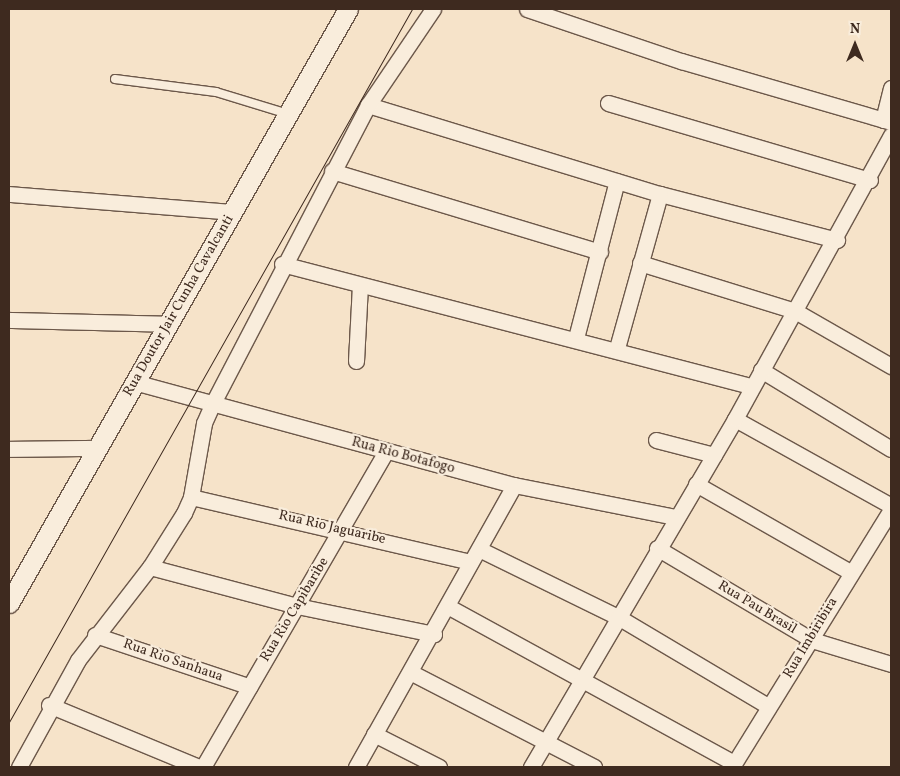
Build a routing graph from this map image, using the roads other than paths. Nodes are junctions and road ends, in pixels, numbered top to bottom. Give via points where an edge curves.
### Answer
1 (348, 9) edge
2 (433, 9) edge
3 (527, 9) edge
4 (115, 78) dead end
5 (891, 88) edge
6 (608, 103) dead end
7 (368, 105) junction
8 (288, 114) junction
9 (887, 121) edge
10 (891, 135) edge
11 (332, 171) junction
12 (870, 180) junction
13 (617, 181) junction
14 (9, 194) edge
15 (660, 194) junction
16 (233, 212) junction
17 (837, 240) junction
18 (600, 252) junction
19 (640, 263) junction
20 (282, 264) junction
21 (360, 285) junction
22 (795, 311) junction
23 (9, 320) edge
24 (169, 324) junction
25 (576, 338) junction
26 (617, 348) junction
27 (356, 361) dead end
28 (891, 366) edge
29 (760, 370) junction
30 (134, 382) junction
31 (752, 386) junction
32 (213, 403) junction
33 (735, 419) junction
34 (656, 440) dead end
35 (97, 448) junction
36 (9, 449) edge
37 (891, 449) edge
38 (385, 453) junction
39 (714, 455) junction
40 (696, 484) junction
41 (514, 485) junction
42 (191, 498) junction
43 (891, 506) edge
44 (891, 510) edge
45 (676, 517) junction
46 (887, 526) edge
47 (343, 530) junction
48 (657, 548) junction
49 (475, 555) junction
50 (150, 567) junction
51 (850, 572) junction
52 (10, 597) edge
53 (297, 606) junction
54 (449, 607) junction
55 (618, 617) junction
56 (434, 634) junction
57 (95, 635) junction
58 (812, 640) junction
59 (891, 664) edge
60 (412, 674) junction
61 (578, 682) junction
62 (250, 687) junction
63 (49, 706) junction
64 (768, 706) junction
65 (374, 734) junction
66 (546, 741) junction
67 (733, 765) edge
68 (19, 767) edge
69 (199, 767) edge
70 (203, 767) edge
71 (356, 767) edge
72 (439, 767) edge
73 (531, 767) edge
74 (594, 767) edge

1 - 8 street, Rua Doutor Jair Cunha Cavalcanti
2 - 7 street
3 - 9 street via 681,61
4 - 8 lane via 216,92
5 - 9 street
6 - 12 street
7 - 11 street
7 - 13 street
8 - 16 street, Rua Doutor Jair Cunha Cavalcanti
10 - 12 street
11 - 18 street
11 - 20 street
12 - 17 street
13 - 15 street
13 - 18 street
14 - 16 street
15 - 17 street
15 - 19 street
16 - 24 street, Rua Doutor Jair Cunha Cavalcanti
17 - 22 street
18 - 25 street
19 - 22 street
19 - 26 street
20 - 21 street
20 - 32 street
21 - 25 street
21 - 27 street
22 - 28 street
22 - 29 street
23 - 24 street
24 - 30 street, Rua Doutor Jair Cunha Cavalcanti
25 - 26 street
26 - 31 street
29 - 31 street
29 - 37 street
30 - 32 street, Rua Rio Botafogo
30 - 35 street, Rua Doutor Jair Cunha Cavalcanti
31 - 33 street
32 - 38 street, Rua Rio Botafogo
32 - 42 street via 204,423
33 - 39 street
33 - 43 street
34 - 39 street
35 - 36 street
35 - 52 street, Rua Doutor Jair Cunha Cavalcanti
38 - 41 street, Rua Rio Botafogo
38 - 47 street, Rua Rio Capibaribe
39 - 40 street
40 - 45 street
40 - 51 street
41 - 45 street, Rua Rio Botafogo
41 - 49 street
42 - 47 street, Rua Rio Jaguaribe
42 - 50 street
44 - 46 street, Rua Imbiribira
45 - 48 street
46 - 51 street, Rua Imbiribira
47 - 49 street, Rua Rio Jaguaribe
47 - 53 street, Rua Rio Capibaribe
48 - 55 street
48 - 58 street, Rua Pau Brasil
49 - 54 street
49 - 55 street, Rua Rio Jaguaribe
50 - 53 street
50 - 57 street
51 - 58 street, Rua Imbiribira
53 - 56 street
53 - 62 street, Rua Rio Capibaribe
54 - 56 street
54 - 61 street
55 - 61 street
55 - 64 street, Rua Rio Jaguaribe
56 - 60 street
57 - 62 street, Rua Rio Sanhaua
57 - 63 street
58 - 59 street, Rua Pau Brasil
58 - 64 street, Rua Imbiribira
60 - 65 street
60 - 66 street
61 - 66 street
61 - 67 street
62 - 70 street, Rua Rio Capibaribe
63 - 68 street
63 - 69 street
64 - 67 street, Rua Imbiribira
65 - 71 street
65 - 72 street
66 - 73 street
66 - 74 street

